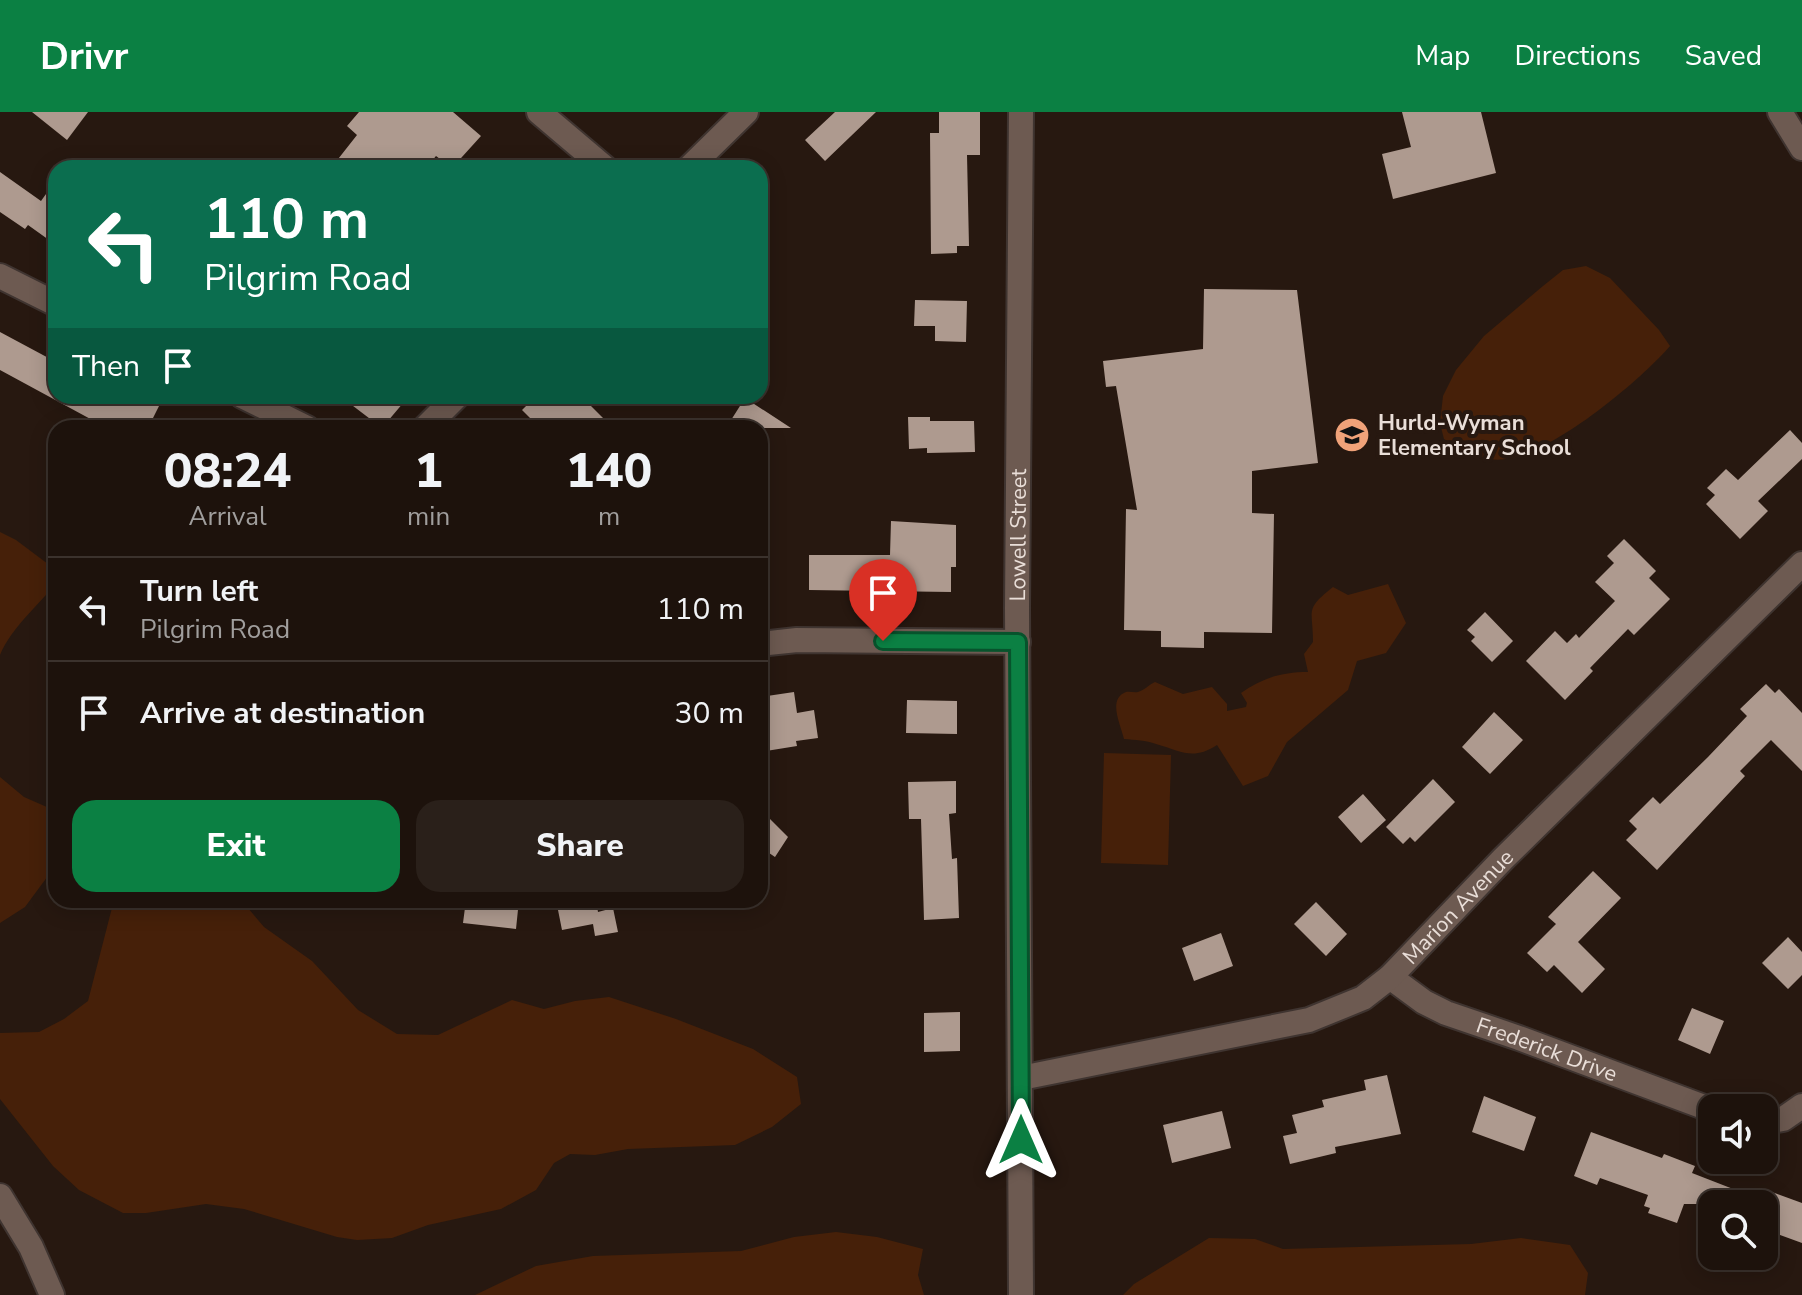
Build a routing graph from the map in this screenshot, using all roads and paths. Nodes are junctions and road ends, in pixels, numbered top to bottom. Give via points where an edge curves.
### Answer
1 (539, 112) edge
2 (746, 112) edge
3 (1021, 112) edge
4 (1780, 112) edge
5 (1802, 148) edge
6 (596, 160) edge
7 (697, 160) edge
8 (0, 276) edge
9 (48, 300) edge
10 (258, 404) edge
11 (449, 404) edge
12 (291, 420) edge
13 (433, 420) edge
14 (1802, 564) edge
15 (1018, 642) junction
16 (768, 643) edge
17 (1390, 977) junction
18 (1021, 1078) junction
19 (1698, 1105) edge
20 (1798, 1118) edge
21 (1778, 1122) edge
22 (0, 1196) edge
23 (52, 1295) edge
24 (1021, 1295) edge

1 - 6 street
2 - 7 street
3 - 15 street, Lowell Street
4 - 5 street
8 - 9 street
10 - 12 street
11 - 13 street
14 - 17 street, Marion Avenue
15 - 16 street
15 - 18 street, Lowell Street
17 - 18 street, Marion Avenue via 1350,1005 1309,1020
17 - 19 street, Frederick Drive via 1446,1013
18 - 24 street, Lowell Street
20 - 21 street
22 - 23 street

